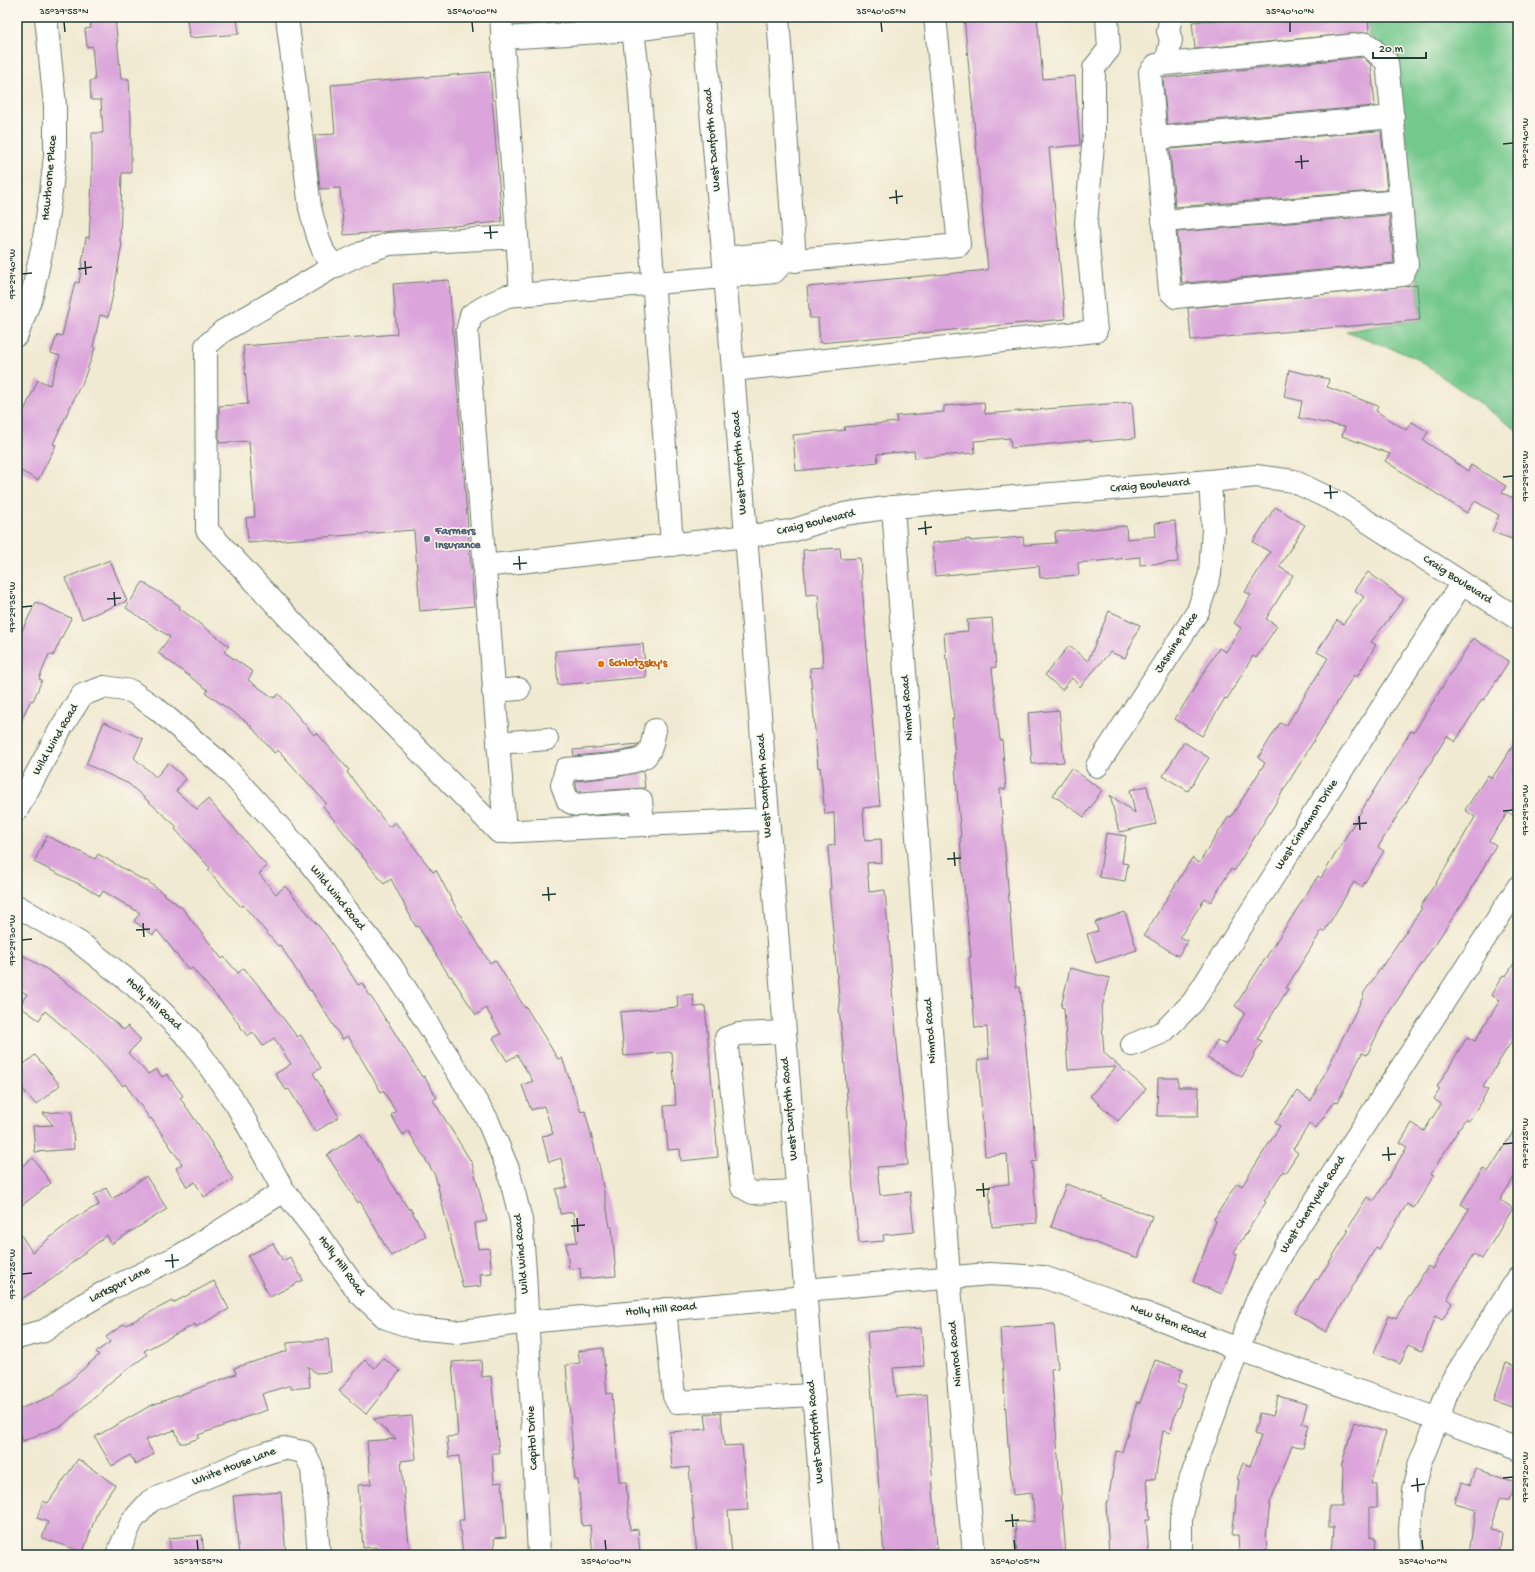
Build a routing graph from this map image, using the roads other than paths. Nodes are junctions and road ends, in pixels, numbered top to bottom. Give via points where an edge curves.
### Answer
1 (46, 17) edge
2 (287, 17) edge
3 (778, 17) edge
4 (935, 17) edge
5 (1107, 17) edge
6 (1170, 17) edge
7 (1185, 17) edge
8 (703, 19) edge
9 (502, 27) edge
10 (633, 30) junction
11 (1171, 40) junction
12 (1166, 64) junction
13 (1393, 116) junction
14 (1156, 138) junction
15 (1401, 201) junction
16 (1163, 221) junction
17 (517, 237) junction
18 (789, 261) junction
19 (335, 266) junction
20 (724, 267) junction
21 (653, 284) junction
22 (520, 295) junction
23 (17, 335) edge
24 (733, 370) junction
25 (1210, 481) junction
26 (893, 507) junction
27 (745, 536) junction
28 (672, 545) junction
29 (484, 566) junction
30 (1462, 583) junction
31 (1518, 619) edge
32 (520, 689) dead end
33 (494, 691) junction
34 (655, 730) dead end
35 (547, 739) dead end
36 (498, 743) junction
37 (1097, 766) dead end
38 (17, 810) edge
39 (767, 819) junction
40 (643, 825) junction
41 (505, 832) junction
42 (1518, 887) edge
43 (17, 906) edge
44 (784, 1032) junction
45 (1132, 1045) dead end
46 (284, 1191) junction
47 (797, 1191) junction
48 (949, 1276) junction
49 (1518, 1278) edge
50 (805, 1293) junction
51 (665, 1309) junction
52 (527, 1322) junction
53 (17, 1337) edge
54 (1238, 1349) junction
55 (813, 1395) junction
56 (1438, 1419) junction
57 (1518, 1449) edge
58 (118, 1555) edge
59 (319, 1555) edge
60 (539, 1555) edge
61 (826, 1555) edge
62 (974, 1555) edge
63 (1181, 1555) edge
64 (1411, 1555) edge

1 - 23 street, Hawthorne Place via 55,106 55,156 32,295
2 - 19 street via 310,208 324,253
3 - 18 street
4 - 18 street via 959,245
5 - 24 street via 1109,49 1094,68 1094,134 1086,223 1096,331
6 - 11 street via 1168,31
7 - 11 street via 1181,35
8 - 10 street
8 - 20 street, West Danforth Road
9 - 10 street
9 - 17 street
10 - 21 street via 640,89
11 - 12 street
12 - 13 street via 1367,44 1387,62
12 - 14 street via 1156,65 1150,72
13 - 14 street
13 - 15 street
14 - 16 street
15 - 16 street
15 - 16 street via 1408,265 1402,275 1176,298 1170,291
17 - 19 street via 389,244
17 - 22 street
18 - 20 street via 774,252
19 - 41 street via 223,330 206,346 207,530 298,628 499,832
20 - 21 street via 702,280
20 - 24 street, West Danforth Road
21 - 22 street
21 - 28 street
22 - 29 street via 507,296 471,315 467,332
24 - 27 street, West Danforth Road
25 - 26 street, Craig Boulevard
25 - 30 street, Craig Boulevard via 1256,476 1293,481 1339,503
25 - 37 street, Jasmine Place via 1214,529 1210,574 1198,610
26 - 27 street, Craig Boulevard via 844,514 791,531
26 - 48 street, Nimrod Road
27 - 28 street, Craig Boulevard
27 - 39 street, West Danforth Road
28 - 29 street, Craig Boulevard
29 - 33 street
30 - 31 street, Craig Boulevard
30 - 45 street, West Cinnamon Drive via 1193,1002 1163,1032
32 - 33 street
33 - 36 street
34 - 40 street via 652,746 646,756 635,762 566,769 557,786 568,801 576,805 641,800
35 - 36 street
36 - 41 street
38 - 52 street, Wild Wind Road via 61,728 82,695 104,687 131,691 157,709 225,767 293,842 392,967 487,1119 508,1169 520,1220
39 - 40 street
39 - 44 street, West Danforth Road
40 - 41 street
42 - 54 street, West Cherryvale Road via 1286,1246 1258,1298
43 - 46 street, Holly Hill Road via 80,943 135,986 189,1038 236,1104
44 - 47 street, West Danforth Road
44 - 47 street via 739,1034 726,1038 742,1187 753,1193
46 - 52 street, Holly Hill Road via 359,1293 386,1318 415,1328 457,1332
46 - 53 street, Larkspur Lane via 181,1255 110,1288 44,1331
47 - 50 street, West Danforth Road
48 - 50 street, New Stem Road
48 - 54 street, New Stem Road via 990,1274 1043,1277
48 - 62 street, Nimrod Road
49 - 56 street via 1450,1384
50 - 51 street, Holly Hill Road
50 - 55 street, West Danforth Road
51 - 52 street, Holly Hill Road
51 - 55 street via 674,1396 677,1402
52 - 60 street, Capitol Drive
54 - 56 street, New Stem Road
54 - 63 street, West Cherryvale Road via 1190,1481 1181,1519
55 - 61 street, West Danforth Road
56 - 57 street, New Stem Road
56 - 64 street via 1420,1463 1413,1490
58 - 59 street, White House Lane via 132,1521 150,1501 257,1456 283,1448 304,1452 312,1468

